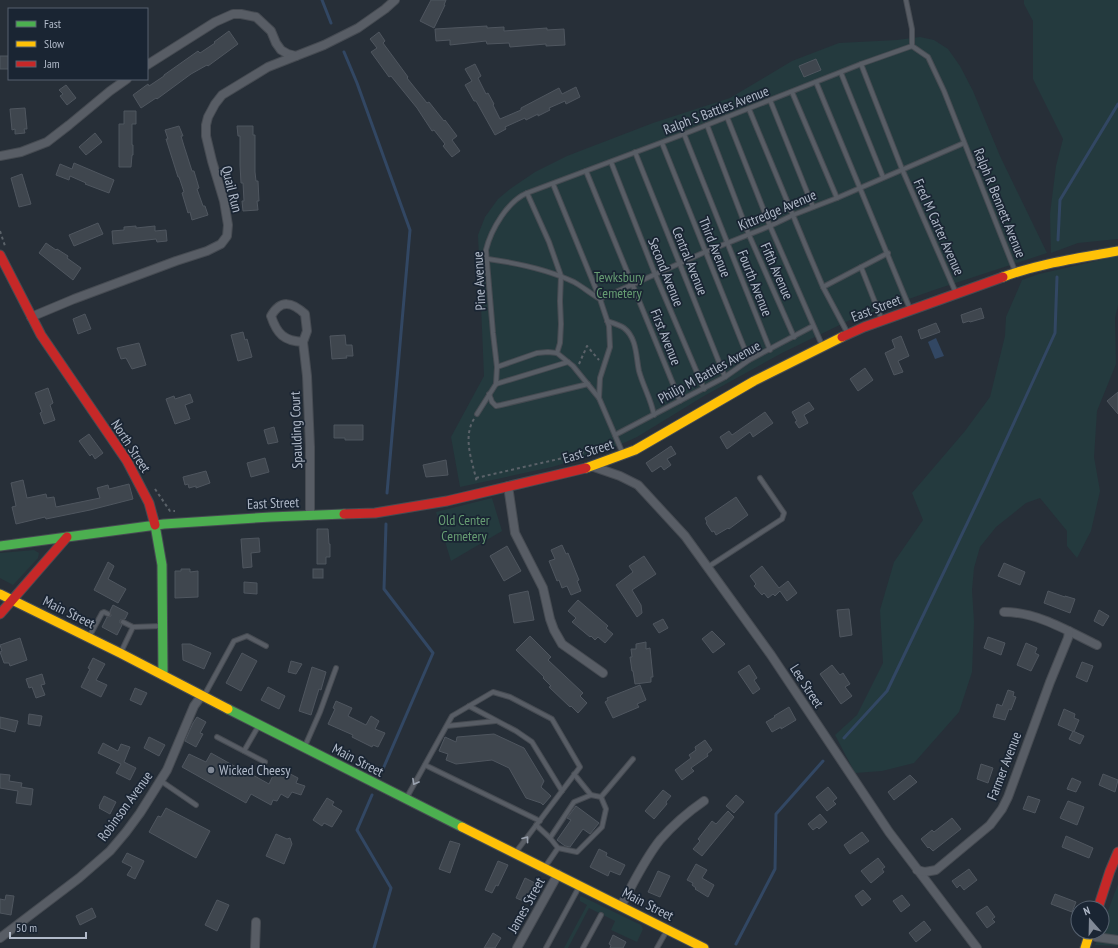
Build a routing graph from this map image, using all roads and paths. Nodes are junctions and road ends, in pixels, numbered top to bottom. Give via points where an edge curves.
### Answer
1 (395, 0) edge
2 (906, 0) edge
3 (912, 46) junction
4 (296, 56) junction
5 (861, 64) junction
6 (148, 65) edge
7 (841, 73) junction
8 (126, 80) edge
9 (816, 82) junction
10 (792, 92) junction
11 (770, 100) junction
12 (749, 109) junction
13 (727, 117) junction
14 (707, 125) junction
15 (684, 134) junction
16 (662, 143) junction
17 (964, 143) junction
18 (634, 152) junction
19 (0, 156) edge
20 (611, 162) junction
21 (902, 169) junction
22 (586, 171) junction
23 (883, 177) junction
24 (553, 184) junction
25 (860, 187) junction
26 (527, 193) junction
27 (836, 198) junction
28 (814, 207) junction
29 (793, 214) junction
30 (770, 226) junction
31 (0, 231) edge
32 (749, 234) junction
33 (727, 244) junction
34 (1118, 251) edge
35 (3, 252) edge
36 (705, 252) junction
37 (888, 253) junction
38 (488, 259) junction
39 (679, 264) junction
40 (861, 267) junction
41 (1016, 272) junction
42 (655, 274) junction
43 (561, 276) junction
44 (633, 284) junction
45 (824, 287) junction
46 (956, 294) junction
47 (600, 299) junction
48 (911, 310) junction
49 (30, 317) junction
50 (882, 320) junction
51 (607, 321) junction
52 (813, 326) junction
53 (848, 334) junction
54 (794, 337) junction
55 (303, 342) junction
56 (822, 346) junction
57 (770, 350) junction
58 (557, 353) junction
59 (749, 360) junction
60 (568, 362) junction
61 (604, 366) junction
62 (497, 367) junction
63 (576, 370) junction
64 (725, 377) junction
65 (496, 384) junction
66 (588, 384) junction
67 (704, 389) junction
68 (489, 394) junction
69 (599, 398) junction
70 (680, 401) junction
71 (477, 414) joint
72 (654, 415) junction
73 (616, 437) junction
74 (624, 454) junction
75 (591, 466) junction
76 (476, 478) junction
77 (760, 478) dead end
78 (477, 483) dead end
79 (153, 485) dead end
80 (508, 486) junction
81 (177, 511) dead end
82 (310, 516) junction
83 (154, 525) junction
84 (67, 537) junction
85 (0, 546) edge
86 (708, 567) junction
87 (0, 594) edge
88 (11, 600) junction
89 (1004, 612) dead end
90 (0, 614) edge
91 (108, 614) dead end
92 (123, 622) dead end
93 (162, 626) junction
94 (133, 627) junction
95 (1069, 631) junction
96 (89, 637) junction
97 (1097, 645) dead end
98 (266, 646) dead end
99 (120, 653) junction
100 (336, 668) dead end
101 (604, 673) dead end
102 (163, 675) junction
103 (203, 696) junction
104 (469, 706) junction
105 (496, 721) junction
106 (259, 725) junction
107 (447, 726) junction
108 (217, 737) dead end
109 (304, 748) junction
110 (244, 751) junction
111 (633, 759) dead end
112 (265, 762) dead end
113 (425, 765) junction
114 (574, 774) junction
115 (160, 781) junction
116 (562, 791) junction
117 (591, 795) junction
118 (601, 797) junction
119 (406, 799) junction
120 (704, 801) dead end
121 (196, 805) dead end
122 (540, 821) junction
123 (536, 825) junction
124 (550, 838) junction
125 (558, 848) junction
126 (1118, 852) edge
127 (515, 853) junction
128 (544, 867) junction
129 (917, 870) junction
130 (1114, 873) edge
131 (558, 874) junction
132 (580, 885) junction
133 (1102, 900) edge
134 (621, 906) junction
135 (601, 915) dead end
136 (256, 922) dead end
137 (667, 930) junction
138 (0, 938) edge
139 (255, 948) edge
140 (517, 948) edge
141 (546, 948) edge
142 (583, 948) edge
143 (657, 948) edge
144 (704, 948) edge
145 (977, 948) edge

1 - 4 street, Quail Run via 358,28
2 - 3 lane via 912,29
3 - 5 lane, Ralph S Battles Avenue
3 - 17 lane, Ralph R Bennett Avenue via 928,57
4 - 6 street via 281,50 271,31 256,17 241,14 226,16 215,22
4 - 49 street, Quail Run via 268,67 222,95 208,117 206,136 228,225 227,236 221,244
5 - 7 lane, Ralph S Battles Avenue
5 - 21 lane, Fred M Carter Avenue
7 - 9 lane, Ralph S Battles Avenue
7 - 23 lane
8 - 19 street via 47,142 21,152
9 - 10 lane, Ralph S Battles Avenue
9 - 25 lane
10 - 11 lane, Ralph S Battles Avenue
10 - 27 lane
11 - 12 lane, Ralph S Battles Avenue
11 - 28 lane
12 - 13 lane, Ralph S Battles Avenue
12 - 29 lane
13 - 14 lane, Ralph S Battles Avenue
13 - 30 lane
14 - 15 lane, Ralph S Battles Avenue
14 - 32 lane, Fifth Avenue
15 - 16 lane, Ralph S Battles Avenue
15 - 33 lane, Fourth Avenue
16 - 18 lane, Ralph S Battles Avenue
16 - 36 lane, Third Avenue
17 - 21 lane, Kittredge Avenue
17 - 41 lane, Ralph R Bennett Avenue
18 - 20 lane, Ralph S Battles Avenue
18 - 39 lane, Central Avenue
20 - 22 lane, Ralph S Battles Avenue
20 - 42 lane, Second Avenue
21 - 23 lane, Kittredge Avenue
21 - 46 lane, Fred M Carter Avenue
22 - 24 lane, Ralph S Battles Avenue
22 - 44 lane, First Avenue
23 - 25 lane, Kittredge Avenue
24 - 26 lane, Ralph S Battles Avenue
24 - 47 lane
25 - 27 lane, Kittredge Avenue
25 - 37 lane
26 - 38 lane, Pine Avenue via 513,201 501,217 488,242
26 - 43 lane
27 - 28 lane, Kittredge Avenue
28 - 29 lane, Kittredge Avenue
29 - 30 lane, Kittredge Avenue
29 - 45 lane
30 - 32 lane, Kittredge Avenue
30 - 52 lane
31 - 35 path
32 - 33 lane, Kittredge Avenue
32 - 54 lane, Fifth Avenue
33 - 36 lane, Kittredge Avenue
33 - 57 lane, Fourth Avenue
34 - 41 main road, East Street
35 - 49 main road, North Street
36 - 39 lane, Kittredge Avenue
36 - 59 lane, Third Avenue
37 - 40 lane
37 - 48 lane
38 - 43 lane via 542,269
38 - 62 lane, Pine Avenue
39 - 42 lane, Kittredge Avenue
39 - 64 lane, Central Avenue
40 - 45 lane
40 - 50 lane
41 - 46 main road, East Street
42 - 44 lane, Kittredge Avenue
42 - 67 lane, Second Avenue
43 - 47 lane
43 - 58 lane via 561,324
44 - 47 lane, Kittredge Avenue
44 - 70 lane, First Avenue
45 - 53 lane
46 - 48 main road, East Street
47 - 51 lane
48 - 50 main road, East Street
49 - 83 main road, North Street via 127,461 149,503
50 - 53 main road, East Street
51 - 61 lane via 610,347
51 - 72 lane via 625,328 632,338 639,371 651,400
52 - 54 lane, Philip M Battles Avenue
52 - 56 lane
53 - 56 main road, East Street
54 - 57 lane, Philip M Battles Avenue
55 - 55 street, Spaulding Court via 307,331 305,314 296,306 285,304 276,308 271,316 278,332 292,342
55 - 82 street, Spaulding Court via 310,447
56 - 74 main road, East Street
57 - 59 lane, Philip M Battles Avenue
58 - 60 lane
58 - 62 lane via 537,354
59 - 64 lane, Philip M Battles Avenue
60 - 63 lane
60 - 65 lane
61 - 63 path via 587,346
61 - 69 lane via 600,378
62 - 65 lane, Pine Avenue
63 - 66 lane
64 - 67 lane, Philip M Battles Avenue
65 - 68 lane
66 - 68 lane via 496,406
66 - 69 lane
67 - 70 lane, Philip M Battles Avenue
68 - 71 lane
69 - 73 lane
70 - 72 lane, Philip M Battles Avenue
71 - 76 path via 468,432
72 - 73 lane, Philip M Battles Avenue
73 - 74 lane
73 - 76 path via 596,449
74 - 75 main road, East Street
75 - 80 main road, East Street
75 - 86 street, Lee Street via 638,485 685,536
76 - 78 path
77 - 86 lane via 784,513 782,519
79 - 81 path via 170,511
80 - 82 main road, East Street via 388,512
80 - 101 street via 515,533 543,588 554,630 562,644
82 - 83 main road, East Street
83 - 84 main road, East Street
83 - 93 main road, North Street via 162,565
84 - 85 main road, East Street
84 - 88 main road
86 - 129 street, Lee Street
87 - 88 main road, Main Street
88 - 90 main road
88 - 96 main road, Main Street
89 - 95 street via 1029,616
91 - 96 lane via 102,613
92 - 94 lane
93 - 94 lane
93 - 102 main road, North Street
94 - 99 lane
95 - 97 street
95 - 129 street, Farmer Avenue via 1002,809 990,825 936,870
96 - 99 main road, Main Street
98 - 103 lane via 247,636 234,641
99 - 102 main road, Main Street
100 - 109 lane
102 - 103 main road, Main Street
103 - 106 main road, Main Street
103 - 115 street, Robinson Avenue via 194,706 175,754
104 - 105 lane
104 - 107 lane via 452,716
104 - 114 lane via 493,692 510,697 552,719 580,767
105 - 107 lane
105 - 116 lane via 532,742
106 - 109 main road, Main Street
106 - 110 lane
107 - 113 lane
108 - 110 lane
109 - 119 main road, Main Street
110 - 112 lane
111 - 118 lane
113 -> 119 lane
113 - 122 lane
114 - 116 lane
114 - 117 lane
115 - 121 lane
115 - 138 street, Robinson Avenue via 136,819 110,851
116 - 122 lane
117 - 118 lane
117 - 124 lane via 574,802
118 - 125 lane via 606,808 602,827 577,852
119 - 127 main road, Main Street
120 - 134 street via 689,811 660,840
122 - 123 lane
123 - 124 lane
127 -> 123 lane
124 - 125 lane
125 - 128 lane
126 - 130 main road
127 - 128 main road, Main Street
128 - 131 main road, Main Street
129 - 145 street, Lee Street
130 - 133 main road
131 - 132 main road, Main Street
131 - 140 street, James Street
132 - 134 main road, Main Street
132 - 141 lane
134 - 137 main road, Main Street
135 - 142 lane
136 - 139 street
137 - 143 lane
137 - 144 main road, Main Street

